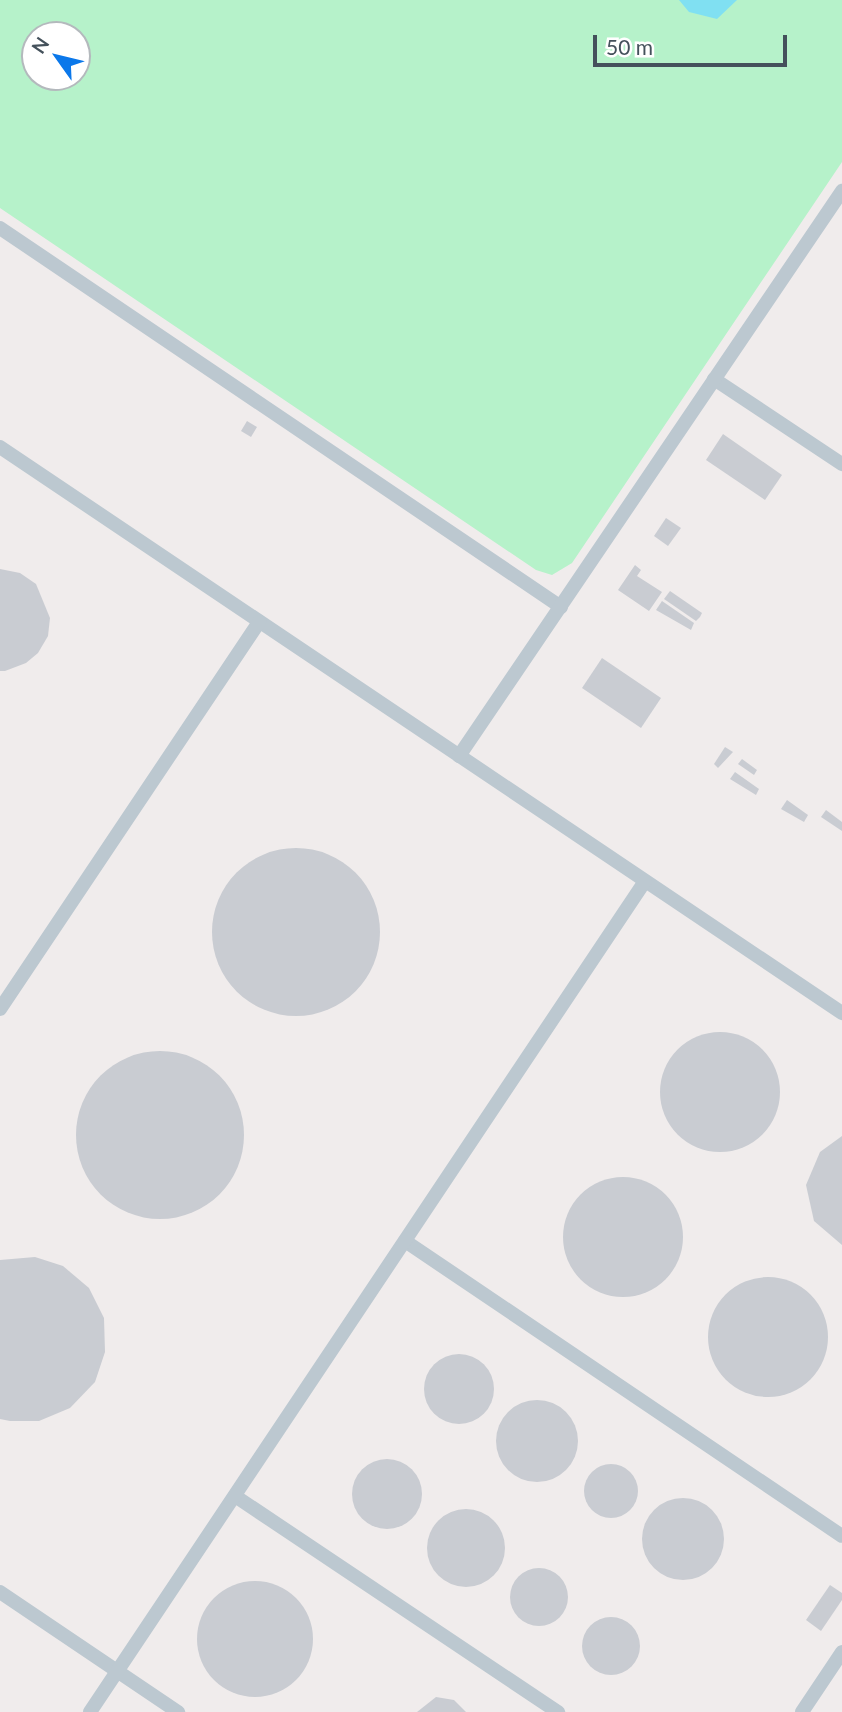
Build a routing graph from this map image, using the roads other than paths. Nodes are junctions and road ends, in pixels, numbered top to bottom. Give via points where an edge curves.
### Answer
1 (842, 191) edge
2 (0, 228) edge
3 (714, 379) junction
4 (0, 447) edge
5 (842, 464) edge
6 (561, 607) junction
7 (259, 622) junction
8 (459, 756) junction
9 (645, 881) junction
10 (0, 1009) edge
11 (842, 1013) edge
12 (405, 1241) junction
13 (235, 1496) junction
14 (842, 1536) edge
15 (0, 1592) edge
16 (842, 1653) edge
17 (117, 1671) junction
18 (90, 1712) edge
19 (178, 1712) edge
20 (558, 1712) edge
21 (802, 1712) edge

1 - 3 lane
2 - 6 lane
3 - 5 lane
3 - 6 lane
4 - 7 lane
6 - 8 lane
7 - 8 lane
7 - 10 lane
8 - 9 lane
9 - 11 lane
9 - 12 lane
12 - 13 lane
12 - 14 lane
13 - 17 lane
13 - 20 lane
15 - 17 lane
16 - 21 lane
17 - 18 lane
17 - 19 lane

